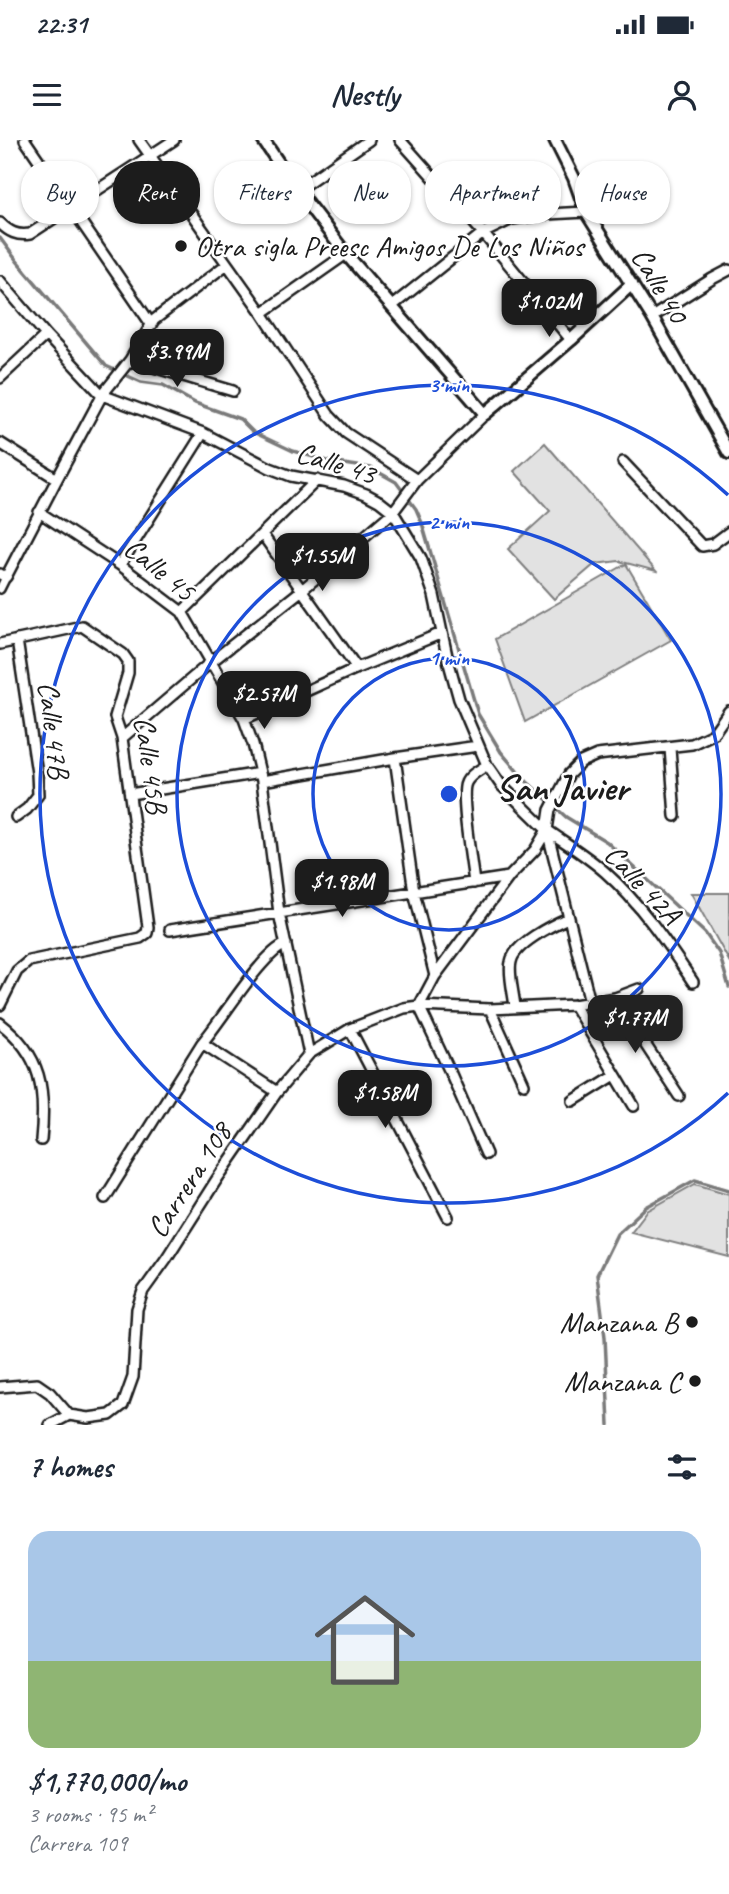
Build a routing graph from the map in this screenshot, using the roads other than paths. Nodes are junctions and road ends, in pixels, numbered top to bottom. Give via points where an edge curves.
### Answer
1 (25, 140) edge
2 (139, 140) edge
3 (174, 140) edge
4 (263, 140) edge
5 (369, 140) edge
6 (400, 140) edge
7 (555, 140) edge
8 (149, 155) junction
9 (40, 161) edge
10 (277, 161) edge
11 (314, 178) edge
12 (575, 181) edge
13 (99, 188) edge
14 (314, 212) edge
15 (575, 213) edge
16 (0, 223) edge
17 (45, 224) edge
18 (83, 224) edge
19 (594, 224) edge
20 (483, 233) junction
21 (346, 254) junction
22 (227, 264) junction
23 (729, 270) edge
24 (0, 281) edge
25 (632, 284) junction
26 (392, 306) junction
27 (262, 313) junction
28 (652, 317) junction
29 (151, 324) junction
30 (46, 335) junction
31 (571, 340) junction
32 (129, 361) junction
33 (0, 377) edge
34 (233, 391) dead end
35 (102, 395) junction
36 (485, 414) junction
37 (203, 433) junction
38 (0, 443) edge
39 (729, 453) edge
40 (624, 462) dead end
41 (57, 478) junction
42 (317, 480) junction
43 (417, 480) junction
44 (39, 512) junction
45 (393, 512) junction
46 (729, 532) edge
47 (262, 534) junction
48 (120, 565) junction
49 (3, 575) edge
50 (0, 589) edge
51 (302, 590) junction
52 (182, 612) junction
53 (442, 633) junction
54 (17, 640) junction
55 (0, 644) edge
56 (211, 662) junction
57 (357, 668) junction
58 (729, 711) edge
59 (244, 719) junction
60 (122, 738) junction
61 (478, 746) junction
62 (670, 748) junction
63 (395, 758) junction
64 (487, 765) junction
65 (261, 778) junction
66 (130, 794) junction
67 (675, 816) dead end
68 (16, 817) dead end
69 (547, 831) junction
70 (509, 877) junction
71 (474, 883) junction
72 (414, 892) junction
73 (279, 914) junction
74 (568, 918) junction
75 (170, 930) dead end
76 (286, 944) junction
77 (435, 976) junction
78 (693, 982) dead end
79 (639, 989) dead end
80 (615, 998) junction
81 (590, 1002) junction
82 (0, 1005) edge
83 (574, 1005) junction
84 (419, 1006) junction
85 (516, 1007) junction
86 (490, 1009) junction
87 (0, 1023) edge
88 (350, 1029) junction
89 (202, 1042) junction
90 (309, 1054) junction
91 (615, 1075) junction
92 (524, 1084) dead end
93 (278, 1092) junction
94 (679, 1096) dead end
95 (573, 1101) dead end
96 (634, 1106) dead end
97 (41, 1140) dead end
98 (486, 1154) dead end
99 (105, 1198) dead end
100 (448, 1217) dead end
101 (0, 1387) edge
102 (69, 1415) junction
103 (51, 1425) edge

1 - 9 street
2 - 8 street, Calle 43
3 - 8 street
4 - 10 street
5 - 11 street
6 - 20 street
7 - 12 street, Calle 40
8 - 13 street
8 - 22 street, Calle 43
14 - 21 street
15 - 20 street via 512,219
16 - 17 street via 21,236
18 - 29 street
19 - 25 street, Calle 40
20 - 26 street
20 - 31 street
21 - 26 street
21 - 27 street
22 - 27 street, Calle 43
22 - 29 street
23 - 28 street
24 - 30 street, Calle 43
25 - 28 street, Calle 40
25 - 31 street
26 - 36 street
27 - 43 street, Calle 43 via 329,415 346,433
28 - 39 street, Calle 40
29 - 32 street
30 - 33 street
30 - 35 street, Calle 43
31 - 36 street
32 - 34 street
32 - 35 street
35 - 37 street, Calle 43
35 - 41 street
36 - 43 street
37 - 42 street, Calle 43 via 270,468
37 - 48 street
38 - 41 street
40 - 46 street via 702,546
41 - 44 street
42 - 45 street, Calle 43 via 366,494
42 - 47 street
43 - 45 street
44 - 48 street, Calle 45
44 - 49 street
45 - 51 street
45 - 53 street, Calle 43 via 421,558
47 - 51 street
47 - 52 street
48 - 52 street, Calle 45
49 - 50 street
51 - 56 street
51 - 57 street
52 - 56 street, Calle 45
53 - 57 street
53 - 61 street, Calle 43 via 459,699
54 - 55 street
54 - 60 street, Calle 45B via 82,626 122,654 128,661 128,673 115,717
54 - 68 street, Calle 47B via 38,795
56 - 59 street, Calle 45
56 - 60 street
57 - 59 street
58 - 62 street via 713,734
59 - 65 street, Calle 45
60 - 66 street, Calle 45B
61 - 63 street
61 - 64 street, Calle 43
62 - 67 street
62 - 69 street via 597,755 581,762 569,774 550,810
63 - 65 street
63 - 72 street
64 - 69 street, Calle 43 via 500,785
64 - 71 street via 465,784
65 - 66 street
65 - 73 street, Calle 45
66 - 82 street, Calle 45B via 147,933 29,961 17,971
69 - 70 street
69 - 74 street
69 - 78 street, Calle 42A via 605,872 628,895
70 - 71 street
70 - 77 street
71 - 72 street
72 - 73 street
72 - 77 street
73 - 75 street
73 - 76 street, Calle 45
74 - 81 street
74 - 85 street via 515,951 510,964
76 - 89 street via 273,951
76 - 90 street, Calle 45
77 - 84 street
79 - 80 street, Carrera 108
80 - 81 street, Carrera 108
80 - 94 street
81 - 83 street, Carrera 108
83 - 85 street, Carrera 108
83 - 91 street
84 - 86 street, Carrera 108
84 - 88 street, Carrera 108
84 - 98 street
85 - 86 street, Carrera 108
86 - 92 street
87 - 97 street via 16,1036 37,1070
88 - 90 street, Carrera 108
88 - 100 street
89 - 93 street
89 - 99 street
90 - 93 street, Carrera 108
91 - 95 street
91 - 96 street
93 - 102 street, Carrera 108 via 143,1291 137,1309 133,1377 123,1405 110,1415
101 - 102 street via 37,1384
102 - 103 street

